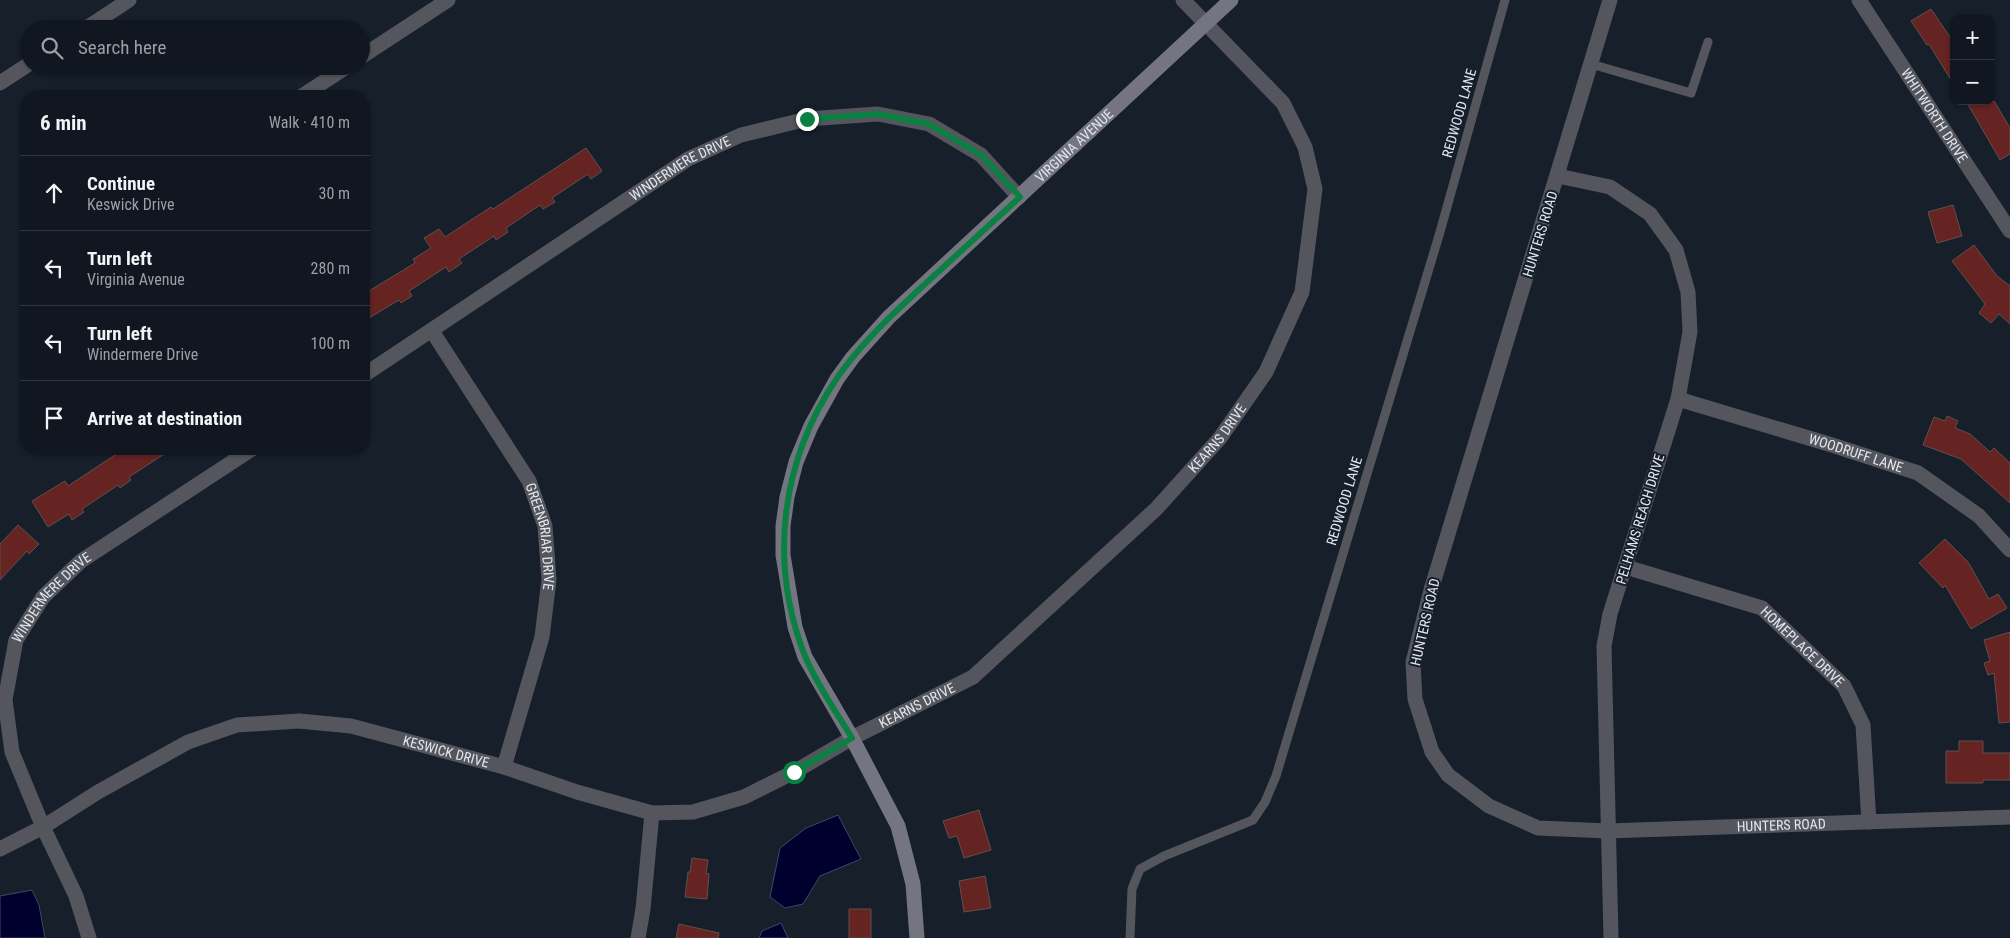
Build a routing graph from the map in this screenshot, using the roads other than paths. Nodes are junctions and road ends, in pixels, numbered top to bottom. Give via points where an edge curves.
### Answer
1 (129, 0) edge
2 (448, 0) edge
3 (1183, 0) edge
4 (1231, 0) edge
5 (1505, 0) edge
6 (1610, 0) edge
7 (1859, 0) edge
8 (99, 20) edge
9 (1204, 24) junction
10 (1708, 42) dead end
11 (370, 52) edge
12 (1591, 64) junction
13 (20, 70) edge
14 (334, 75) edge
15 (0, 83) edge
16 (311, 90) edge
17 (1558, 176) junction
18 (1020, 197) junction
19 (2010, 231) edge
20 (432, 331) junction
21 (370, 371) edge
22 (1678, 399) junction
23 (243, 455) edge
24 (2010, 550) edge
25 (1626, 567) junction
26 (852, 738) junction
27 (504, 767) junction
28 (652, 813) junction
29 (2010, 817) edge
30 (1869, 822) junction
31 (43, 827) junction
32 (1608, 831) junction
33 (0, 849) edge
34 (89, 938) edge
35 (638, 938) edge
36 (918, 938) edge
37 (1130, 938) edge
38 (1611, 938) edge

1 - 8 street
2 - 11 street
3 - 9 street, KEARNS DRIVE
4 - 9 street, VIRGINIA AVENUE
5 - 37 lane, REDWOOD LANE via 1440,232 1276,776 1253,820 1140,869 1132,889
6 - 12 street, HUNTERS ROAD
7 - 19 street, WHITWORTH DRIVE
9 - 18 street, VIRGINIA AVENUE
9 - 26 street, KEARNS DRIVE via 1283,103 1305,146 1315,189 1302,292 1266,372 1220,438 1156,509 973,677
10 - 12 lane via 1692,93
12 - 17 street, HUNTERS ROAD
13 - 15 street
14 - 16 street
17 - 22 street, PELHAMS REACH DRIVE via 1610,188 1650,214 1676,250 1688,292 1690,332
17 - 32 street, HUNTERS ROAD via 1431,590 1413,662 1415,699 1432,752 1448,774 1489,806 1538,828
18 - 20 street, WINDERMERE DRIVE via 981,155 929,124 878,114 807,119 741,135 688,159
18 - 26 street, VIRGINIA AVENUE via 889,317 853,357 810,426 796,462 783,526 783,555 791,604 805,657
20 - 21 street, WINDERMERE DRIVE
20 - 27 street, GREENBRIAR DRIVE via 529,481 545,526 549,580 542,637
22 - 24 street, WOODRUFF LANE via 1918,473 1979,516
22 - 25 street, PELHAMS REACH DRIVE
23 - 31 street, WINDERMERE DRIVE via 81,561 43,597 16,640 5,700 12,752
25 - 30 street, HOMEPLACE DRIVE via 1762,608 1844,686 1863,725
25 - 32 street, PELHAMS REACH DRIVE via 1610,614 1604,646
26 - 28 street, KESWICK DRIVE via 744,797 693,812
26 - 36 street, VIRGINIA AVENUE via 898,826 913,884
27 - 28 street, KESWICK DRIVE
27 - 31 street, KESWICK DRIVE via 351,726 299,721 237,725 188,742
28 - 35 street via 644,909
29 - 30 street, HUNTERS ROAD
30 - 32 street, HUNTERS ROAD
31 - 33 street, KESWICK DRIVE
31 - 34 street, WINDERMERE DRIVE via 76,896
32 - 38 street, PELHAMS REACH DRIVE

